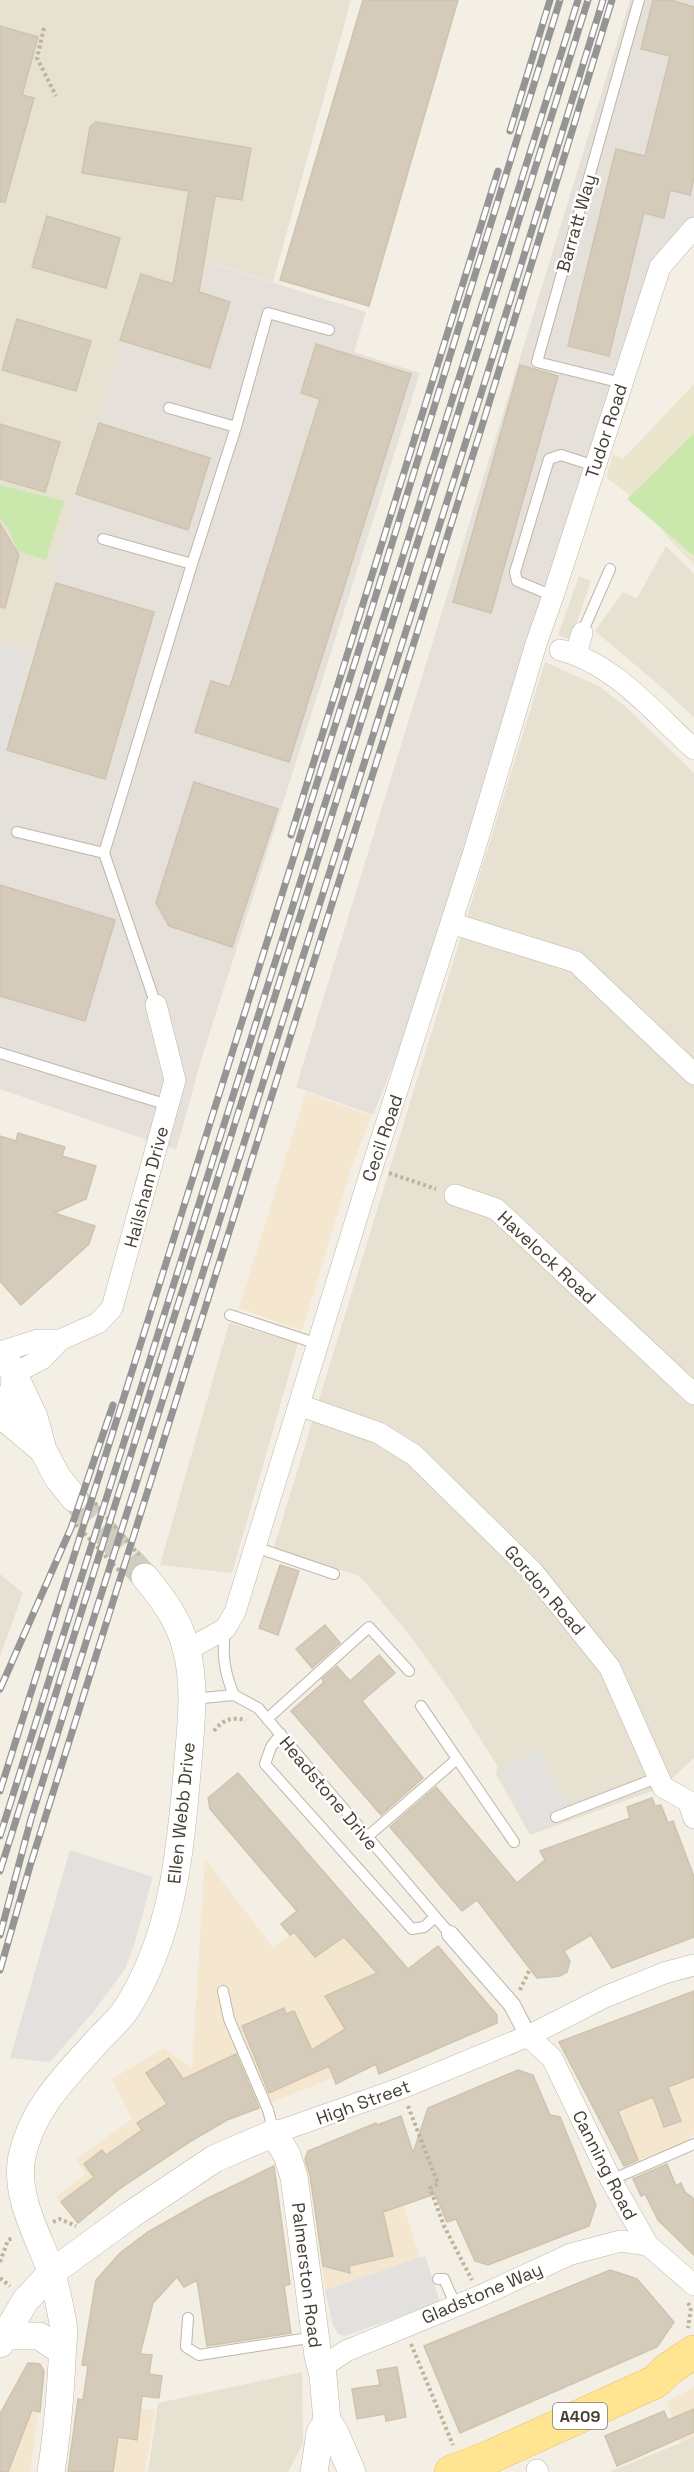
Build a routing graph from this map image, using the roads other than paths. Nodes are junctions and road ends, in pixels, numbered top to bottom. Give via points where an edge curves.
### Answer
1 (639, 0) edge
2 (694, 228) edge
3 (329, 330) dead end
4 (622, 383) junction
5 (169, 408) dead end
6 (236, 427) junction
7 (596, 466) junction
8 (103, 539) dead end
9 (192, 564) junction
10 (610, 569) dead end
11 (553, 596) junction
12 (582, 633) joint
13 (536, 644) joint
14 (694, 749) edge
15 (17, 832) dead end
16 (104, 853) junction
17 (451, 923) junction
18 (156, 1005) joint
19 (0, 1053) edge
20 (694, 1074) edge
21 (168, 1105) junction
22 (455, 1195) road end
23 (230, 1315) dead end
24 (318, 1344) junction
25 (8, 1365) edge
26 (694, 1394) edge
27 (299, 1405) junction
28 (0, 1406) edge
29 (0, 1414) edge
30 (43, 1450) junction
31 (84, 1500) tunnel mouth
32 (255, 1547) junction
33 (143, 1567) tunnel mouth
34 (334, 1574) dead end
35 (225, 1629) junction
36 (187, 1650) junction
37 (409, 1671) dead end
38 (234, 1695) junction
39 (191, 1699) junction
40 (421, 1706) dead end
41 (267, 1719) junction
42 (281, 1734) junction
43 (457, 1759) junction
44 (663, 1787) junction
45 (692, 1805) edge
46 (556, 1817) dead end
47 (367, 1837) junction
48 (514, 1842) dead end
49 (434, 1918) junction
50 (450, 1934) joint
51 (694, 1965) edge
52 (223, 1991) dead end
53 (528, 2036) junction
54 (274, 2133) junction
55 (694, 2144) edge
56 (611, 2180) junction
57 (648, 2245) junction
58 (51, 2273) junction
59 (438, 2279) dead end
60 (694, 2285) edge
61 (456, 2306) junction
62 (188, 2318) dead end
63 (315, 2337) junction
64 (2, 2340) edge
65 (62, 2351) junction
66 (694, 2352) edge
67 (322, 2367) junction
68 (694, 2372) edge
69 (655, 2382) junction
70 (327, 2421) junction
71 (454, 2463) edge
72 (51, 2472) edge
73 (314, 2472) edge
74 (352, 2472) edge

1 - 4 lane, Barratt Way via 537,362
2 - 4 street, Tudor Road via 660,267
3 - 6 lane via 268,313
4 - 7 street, Tudor Road
5 - 6 lane
6 - 9 lane
7 - 11 street, Tudor Road
7 - 11 lane via 561,455 549,459 515,572 517,581
8 - 9 lane
9 - 16 lane
10 - 12 lane
11 - 13 street, Tudor Road
12 - 14 street via 568,652 608,672
13 - 17 street, Cecil Road
15 - 16 lane
16 - 18 lane
17 - 20 street via 576,962
17 - 24 street, Cecil Road
18 - 21 street, Hailsham Drive via 175,1080
19 - 21 lane
21 - 25 street, Hailsham Drive via 112,1308 98,1323 60,1340 42,1359
22 - 26 street, Havelock Road via 496,1209
23 - 24 lane
24 - 27 street, Cecil Road
25 - 28 street via 13,1393
25 - 30 street via 34,1417
27 - 32 street, Cecil Road
27 - 44 street, Gordon Road via 379,1433 414,1455 534,1572 610,1668
29 - 30 street
30 - 31 street via 58,1478
32 - 34 lane
32 - 35 street, Cecil Road via 235,1612
33 - 36 street via 169,1607
35 - 36 street
35 - 38 lane, Cecil Road via 222,1656
36 - 39 street
37 - 41 lane via 369,1627
38 - 39 lane
38 - 41 lane, Headstone Drive via 252,1704
39 - 58 street, Ellen Webb Drive via 179,1860 160,1939 146,1975 125,2011 49,2094 22,2154 21,2190
40 - 43 lane
41 - 42 lane, Headstone Drive
42 - 47 lane, Headstone Drive
42 - 49 lane via 265,1764 412,1929 424,1927
43 - 47 lane
43 - 48 lane
44 - 45 street
44 - 46 lane via 654,1779
47 - 49 lane, Headstone Drive
49 - 50 lane, Headstone Drive
50 - 53 street, Headstone Drive via 512,2005
51 - 53 street, High Street via 605,1996
52 - 54 lane via 229,2019
53 - 54 street, High Street via 402,2088
53 - 56 street, Canning Road via 552,2058
54 - 58 street, High Street via 214,2159
54 - 63 street, Palmerston Road via 294,2177
55 - 56 lane
56 - 57 street, Canning Road
57 - 60 street, Canning Road
57 - 61 street, Gladstone Way via 621,2241 571,2254
58 - 64 street, High Street via 25,2301
58 - 65 street, Ellen Webb Drive via 63,2324
59 - 61 lane via 444,2279
61 - 67 street, Gladstone Way via 346,2351
62 - 63 lane via 186,2347 199,2355
63 - 67 street, Palmerston Road
64 - 65 street via 39,2336
65 - 72 street, Ellen Webb Drive
66 - 69 main road, A409
67 - 70 street, Palmerston Road
68 - 69 main road, A409 via 674,2385
69 - 71 main road, A409 via 490,2457
70 - 73 street, Palmerston Road via 320,2433
70 - 74 street, Palmerston Road

